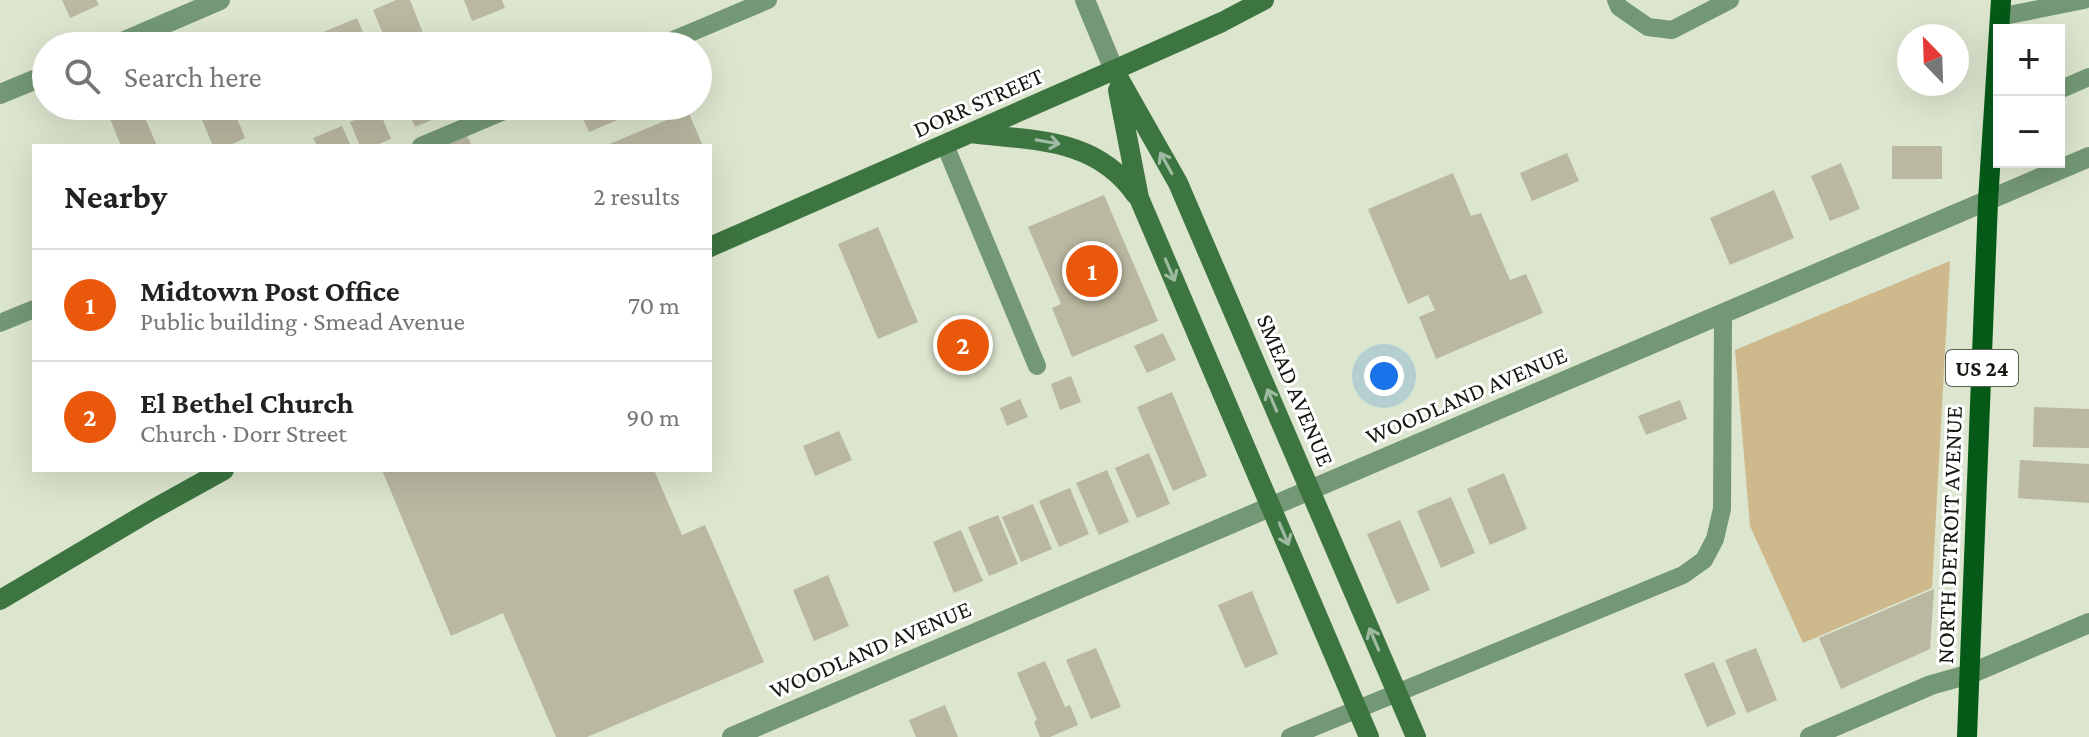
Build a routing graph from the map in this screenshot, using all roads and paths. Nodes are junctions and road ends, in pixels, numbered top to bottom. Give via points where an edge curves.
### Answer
1 (220, 0) edge
2 (768, 0) edge
3 (1085, 0) edge
4 (1264, 0) edge
5 (1616, 0) edge
6 (1730, 0) edge
7 (2084, 0) edge
8 (2000, 9) edge
9 (146, 32) edge
10 (692, 32) edge
11 (1114, 70) junction
12 (2089, 77) edge
13 (32, 81) edge
14 (2065, 87) edge
15 (0, 94) edge
16 (1996, 96) edge
17 (483, 120) edge
18 (971, 133) junction
19 (1993, 140) edge
20 (426, 144) edge
21 (945, 145) junction
22 (2089, 157) edge
23 (1139, 198) junction
24 (1988, 201) junction
25 (712, 246) edge
26 (32, 310) edge
27 (1723, 314) junction
28 (0, 323) edge
29 (1037, 366) dead end
30 (220, 472) edge
31 (1311, 490) junction
32 (1272, 506) junction
33 (0, 600) edge
34 (2089, 623) edge
35 (1970, 674) junction
36 (1397, 692) junction
37 (1357, 709) junction
38 (732, 737) edge
39 (1290, 737) edge
40 (1369, 737) edge
41 (1416, 737) edge
42 (1810, 737) edge
43 (1967, 737) edge

1 - 9 street
2 - 10 lane
3 - 11 street, SMEAD AVENUE
4 - 11 street, DORR STREET
5 - 6 lane via 1648,27 1672,30
7 - 8 lane
8 - 16 main road, NORTH DETROIT AVENUE / US 24
11 - 18 street, DORR STREET
11 - 23 street, SMEAD AVENUE
31 -> 11 street, SMEAD AVENUE via 1178,183
12 - 14 lane
13 - 15 street
17 - 20 lane
18 - 21 street, DORR STREET
18 -> 23 street via 1052,142 1084,152 1127,181
19 - 24 main road, NORTH DETROIT AVENUE / US 24
21 - 25 street, DORR STREET
21 - 29 lane
22 - 24 street, WOODLAND AVENUE
23 -> 32 street, SMEAD AVENUE
24 - 27 street, WOODLAND AVENUE
24 - 35 main road, NORTH DETROIT AVENUE / US 24
26 - 28 lane
27 - 31 street, WOODLAND AVENUE
27 - 36 lane via 1722,509 1704,560 1683,575
30 - 33 street
31 - 32 street, WOODLAND AVENUE
36 -> 31 street, SMEAD AVENUE
32 -> 37 street, SMEAD AVENUE
32 - 38 street, WOODLAND AVENUE
34 - 35 street
35 - 42 street via 1931,685
35 - 43 main road, NORTH DETROIT AVENUE / US 24
36 - 37 lane
36 - 41 street, SMEAD AVENUE
37 - 39 lane
37 - 40 street, SMEAD AVENUE

